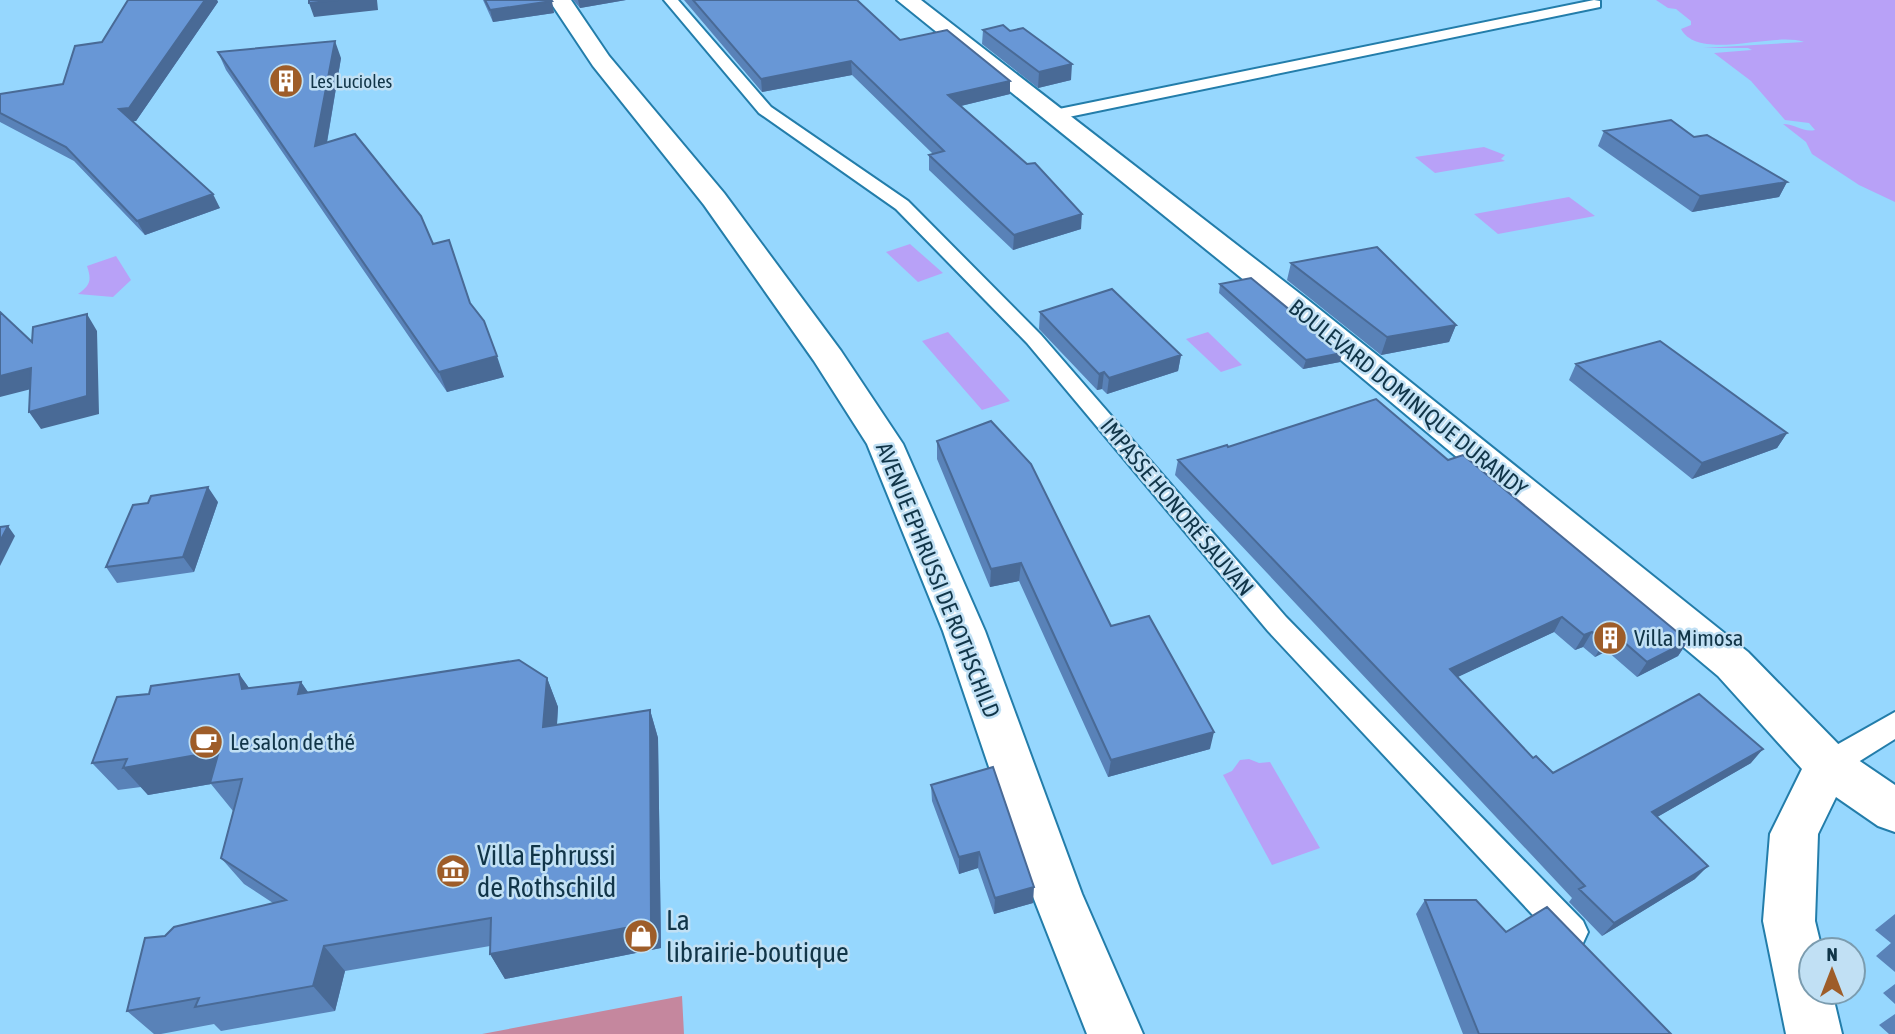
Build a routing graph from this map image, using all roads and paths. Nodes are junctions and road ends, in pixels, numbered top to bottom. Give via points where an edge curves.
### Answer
1 (560, 0) edge
2 (671, 0) edge
3 (908, 0) edge
4 (1595, 5) dead end
5 (1054, 115) junction
6 (1895, 724) edge
7 (1828, 765) junction
8 (1895, 811) edge
9 (1582, 944) edge
10 (1115, 1034) edge
11 (1814, 1034) edge

1 - 10 street, AVENUE EPHRUSSI DE ROTHSCHILD via 601,61 714,199 885,444 964,631 1057,894
2 - 9 lane, IMPASSE HONORÉ SAUVAN via 765,110 902,205 1034,339 1277,624
3 - 5 street, BOULEVARD DOMINIQUE DURANDY
4 - 5 lane
5 - 7 street, BOULEVARD DOMINIQUE DURANDY via 1733,664
6 - 7 lane
7 - 8 street, BOULEVARD DOMINIQUE DURANDY
7 - 11 street via 1794,834 1789,922

